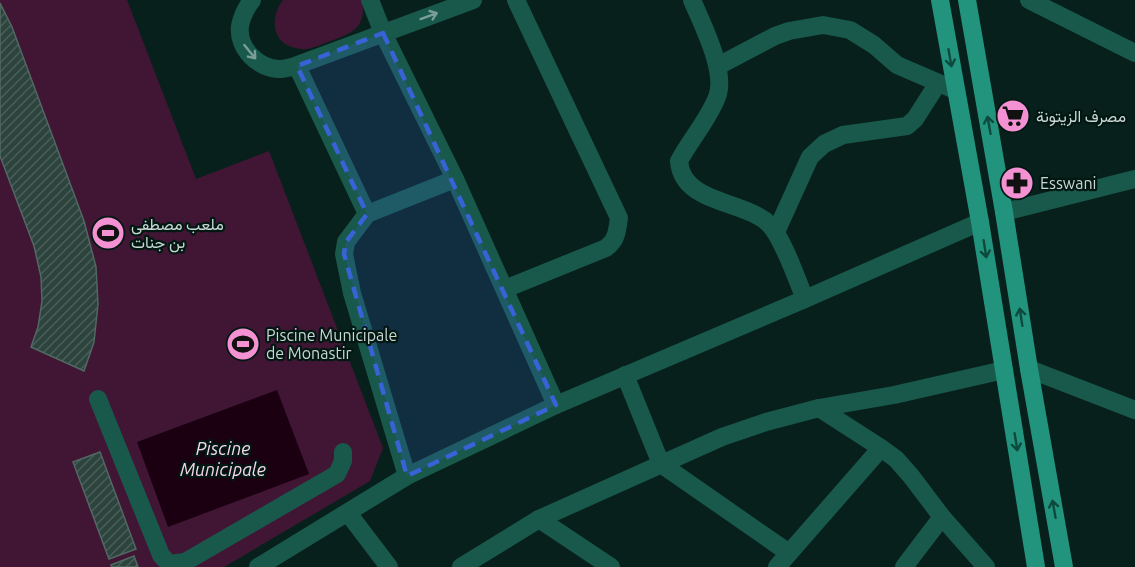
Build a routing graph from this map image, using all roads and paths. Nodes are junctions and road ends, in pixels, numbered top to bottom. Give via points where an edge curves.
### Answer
1 (252, 0) edge
2 (370, 0) edge
3 (473, 0) edge
4 (516, 0) edge
5 (692, 0) edge
6 (940, 0) edge
7 (967, 0) edge
8 (1029, 0) edge
9 (383, 33) junction
10 (1135, 53) edge
11 (297, 66) junction
12 (718, 66) junction
13 (947, 86) junction
14 (454, 179) junction
15 (1135, 179) edge
16 (1004, 212) junction
17 (367, 214) junction
18 (980, 222) junction
19 (776, 232) junction
20 (505, 289) junction
21 (805, 299) junction
22 (1029, 369) junction
23 (1004, 370) junction
24 (624, 375) junction
25 (98, 399) dead end
26 (556, 405) junction
27 (819, 408) junction
28 (1135, 410) edge
29 (881, 448) junction
30 (343, 452) dead end
31 (661, 464) junction
32 (407, 476) junction
33 (348, 513) junction
34 (942, 517) junction
35 (539, 519) junction
36 (789, 553) junction
37 (980, 565) edge
38 (258, 567) edge
39 (389, 567) edge
40 (461, 567) edge
41 (611, 567) edge
42 (777, 567) edge
43 (904, 567) edge
44 (1036, 567) edge
45 (1064, 567) edge

1 -> 11 street via 243,13 240,28 251,57 264,66
2 - 9 street
9 -> 3 street
4 - 20 street via 618,219 617,236 606,248
5 - 12 street
6 -> 13 main road
16 -> 7 main road
8 - 10 street
9 - 11 street
9 - 14 street
11 - 17 street
12 - 13 street via 775,36 823,25 850,30 897,65
12 - 19 street via 718,95 684,152 680,169 694,189 762,219
13 - 18 main road
13 - 19 street via 907,126 843,135 824,144 810,157
14 - 17 street
14 - 20 street
15 - 16 street
22 -> 16 main road
17 - 32 street via 346,242 344,254
18 - 21 street
18 -> 23 main road
19 - 21 street
20 - 26 street
21 - 24 street
22 - 28 street
45 -> 22 main road
23 - 27 street
23 -> 44 main road
24 - 26 street
24 - 31 street
25 - 30 street via 161,555 169,564 184,562 337,474
26 - 32 street
27 - 29 street
27 - 31 street via 766,422
29 - 34 street via 896,459
29 - 36 street
31 - 35 street
31 - 36 street
32 - 33 street
33 - 38 street
33 - 39 street
34 - 37 street
34 - 43 street
35 - 40 street
35 - 41 street
36 - 42 street

